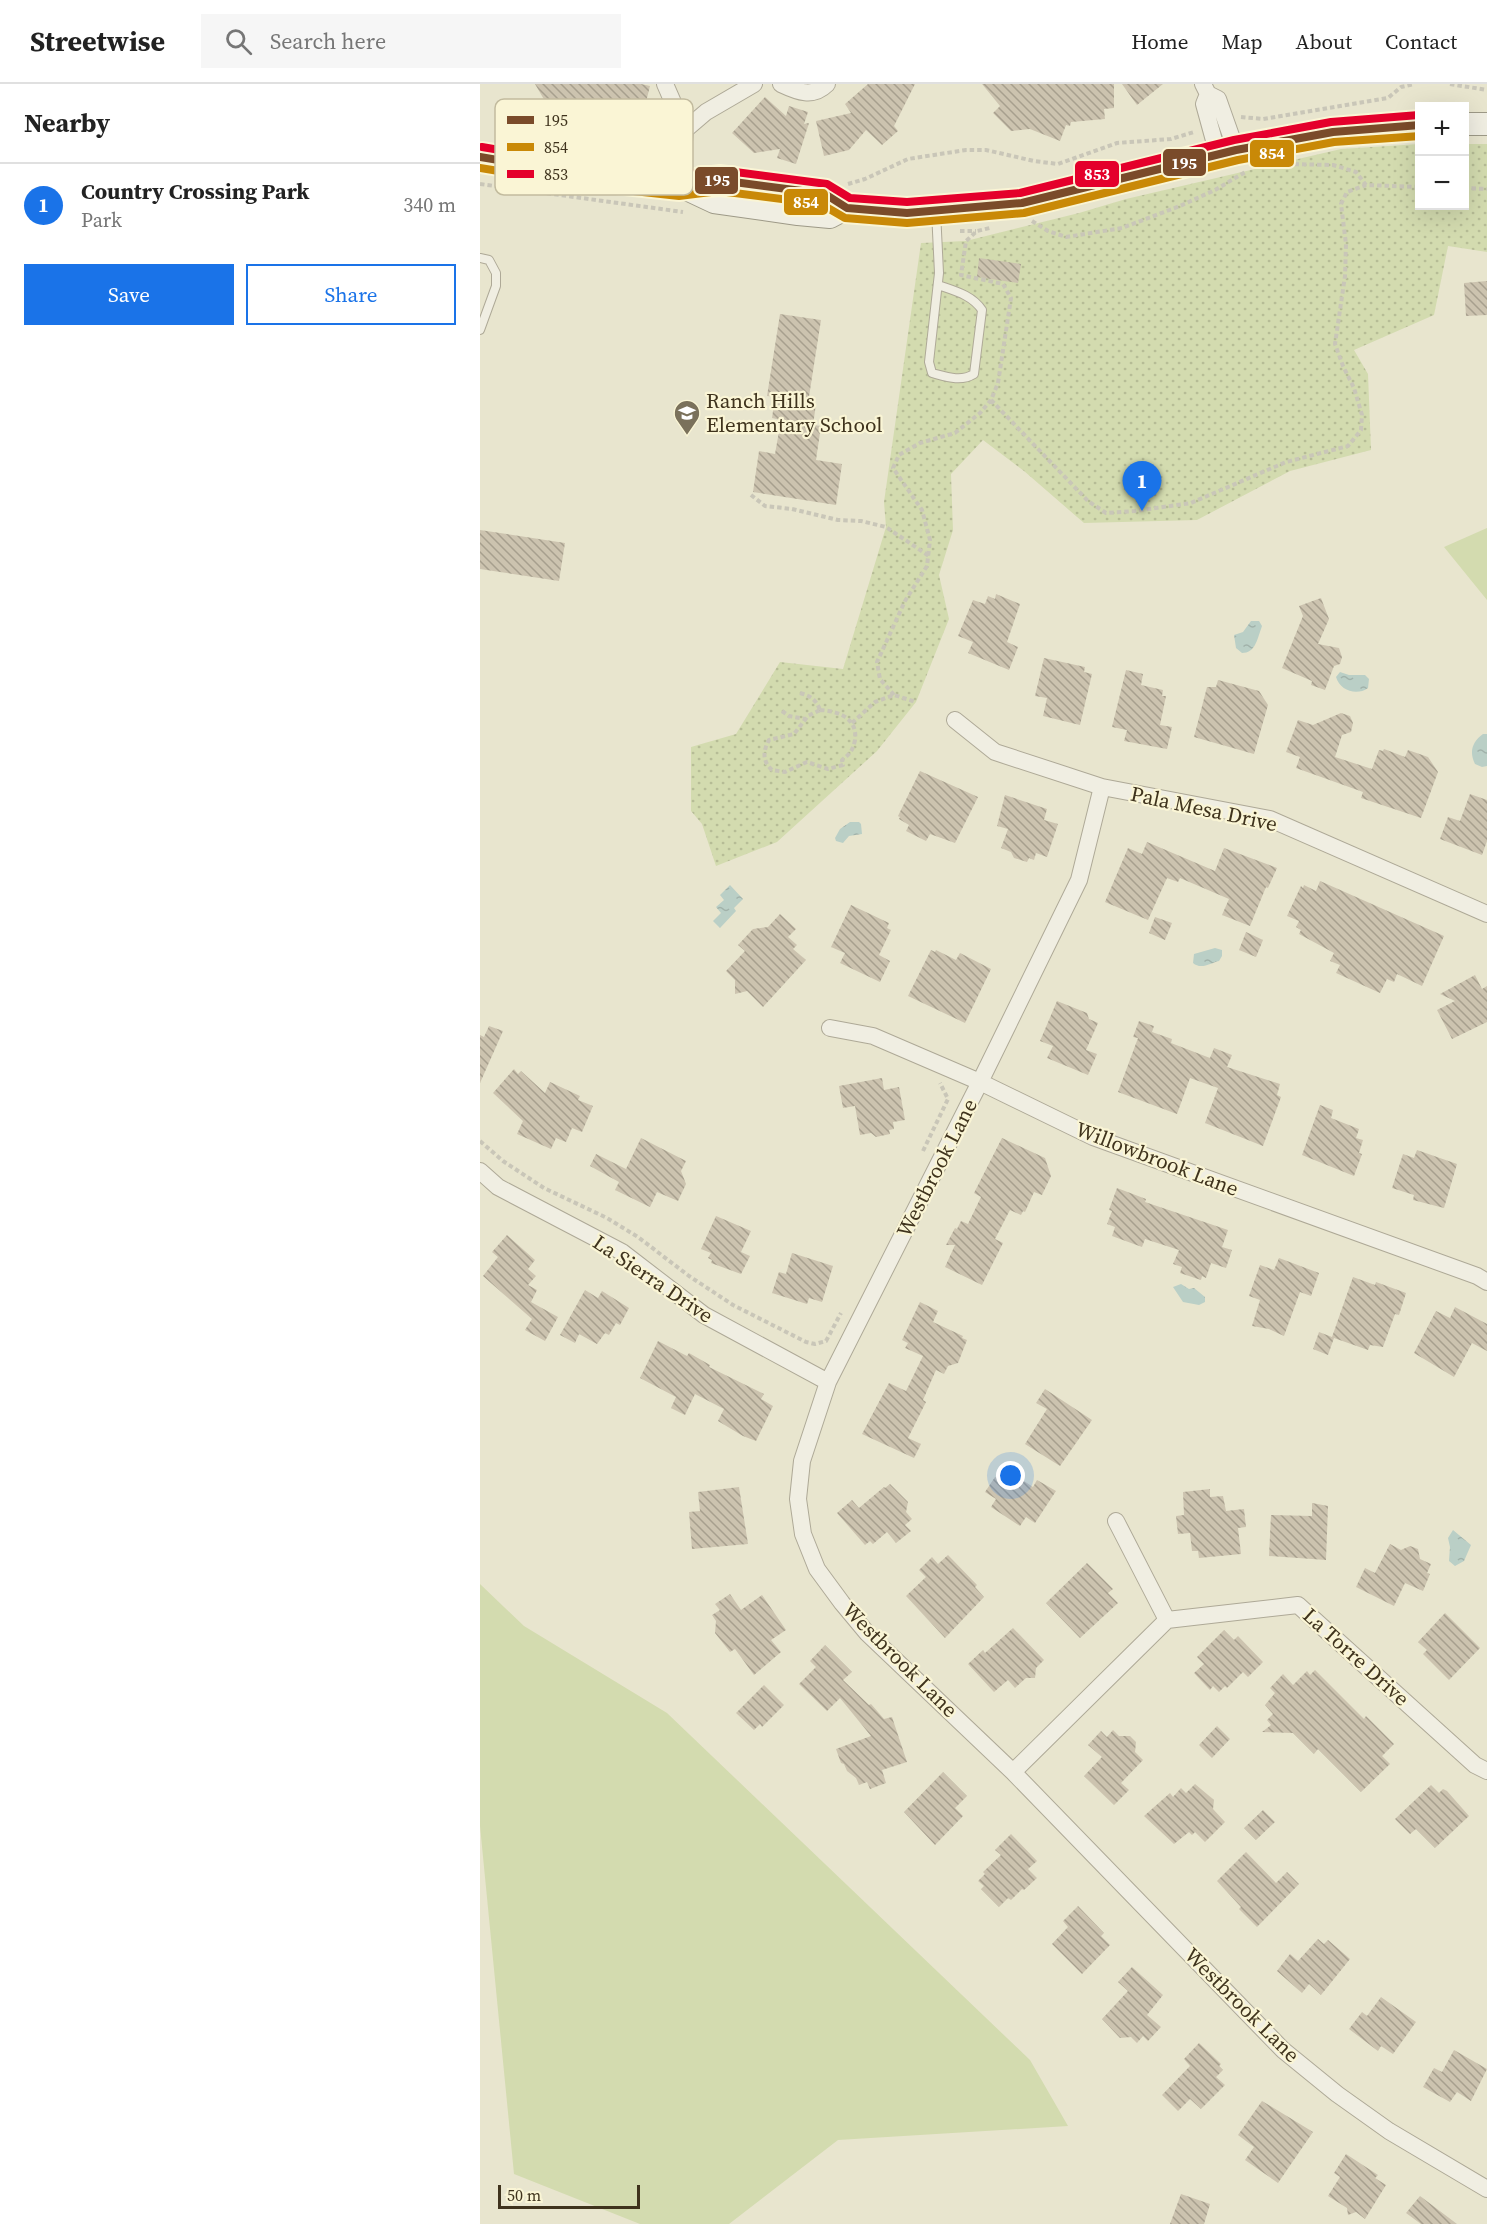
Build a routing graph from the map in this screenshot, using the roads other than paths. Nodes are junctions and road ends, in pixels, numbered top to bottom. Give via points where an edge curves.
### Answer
1 (665, 84) edge
2 (754, 84) edge
3 (781, 84) edge
4 (827, 84) edge
5 (1222, 84) edge
6 (1205, 89) edge
7 (672, 99) edge
8 (693, 123) edge
9 (1469, 123) edge
10 (1487, 123) edge
11 (1415, 125) edge
12 (1227, 152) junction
13 (480, 157) edge
14 (495, 160) edge
15 (693, 184) edge
16 (936, 211) junction
17 (480, 258) edge
18 (938, 285) junction
19 (480, 330) edge
20 (955, 720) dead end
21 (1101, 787) junction
22 (1487, 914) edge
23 (830, 1028) dead end
24 (980, 1082) junction
25 (480, 1171) edge
26 (1487, 1282) edge
27 (828, 1382) junction
28 (1116, 1521) dead end
29 (1167, 1620) junction
30 (1487, 1771) edge
31 (1013, 1772) junction
32 (1487, 2189) edge

1 - 7 street
2 - 8 street
3 - 4 street via 807,93 820,91
5 - 6 street
6 - 12 street via 1218,99 1219,125
9 - 10 main road
11 - 12 main road via 1333,132
12 - 16 main road via 1022,203
13 - 14 main road
15 - 16 main road via 719,180 825,194 847,208
16 - 18 lane
17 - 19 lane via 489,260 496,273 496,286
18 - 18 lane via 929,362 932,373 955,379 969,377 975,374 982,310 960,292
20 - 21 street, Pala Mesa Drive via 995,752
21 - 22 street, Pala Mesa Drive via 1270,819
21 - 24 street, Westbrook Lane via 1079,879
23 - 24 street, Willowbrook Lane via 873,1036
24 - 26 street, Willowbrook Lane via 1093,1137
24 - 27 street, Westbrook Lane
25 - 27 street, La Sierra Drive via 498,1187 622,1252 704,1315
27 - 31 street, Westbrook Lane via 802,1461 798,1499 803,1534 817,1569 867,1633
28 - 29 street
29 - 30 street, La Torre Drive via 1298,1605 1475,1765
29 - 31 street
31 - 32 street, Westbrook Lane via 1283,2050 1389,2131

